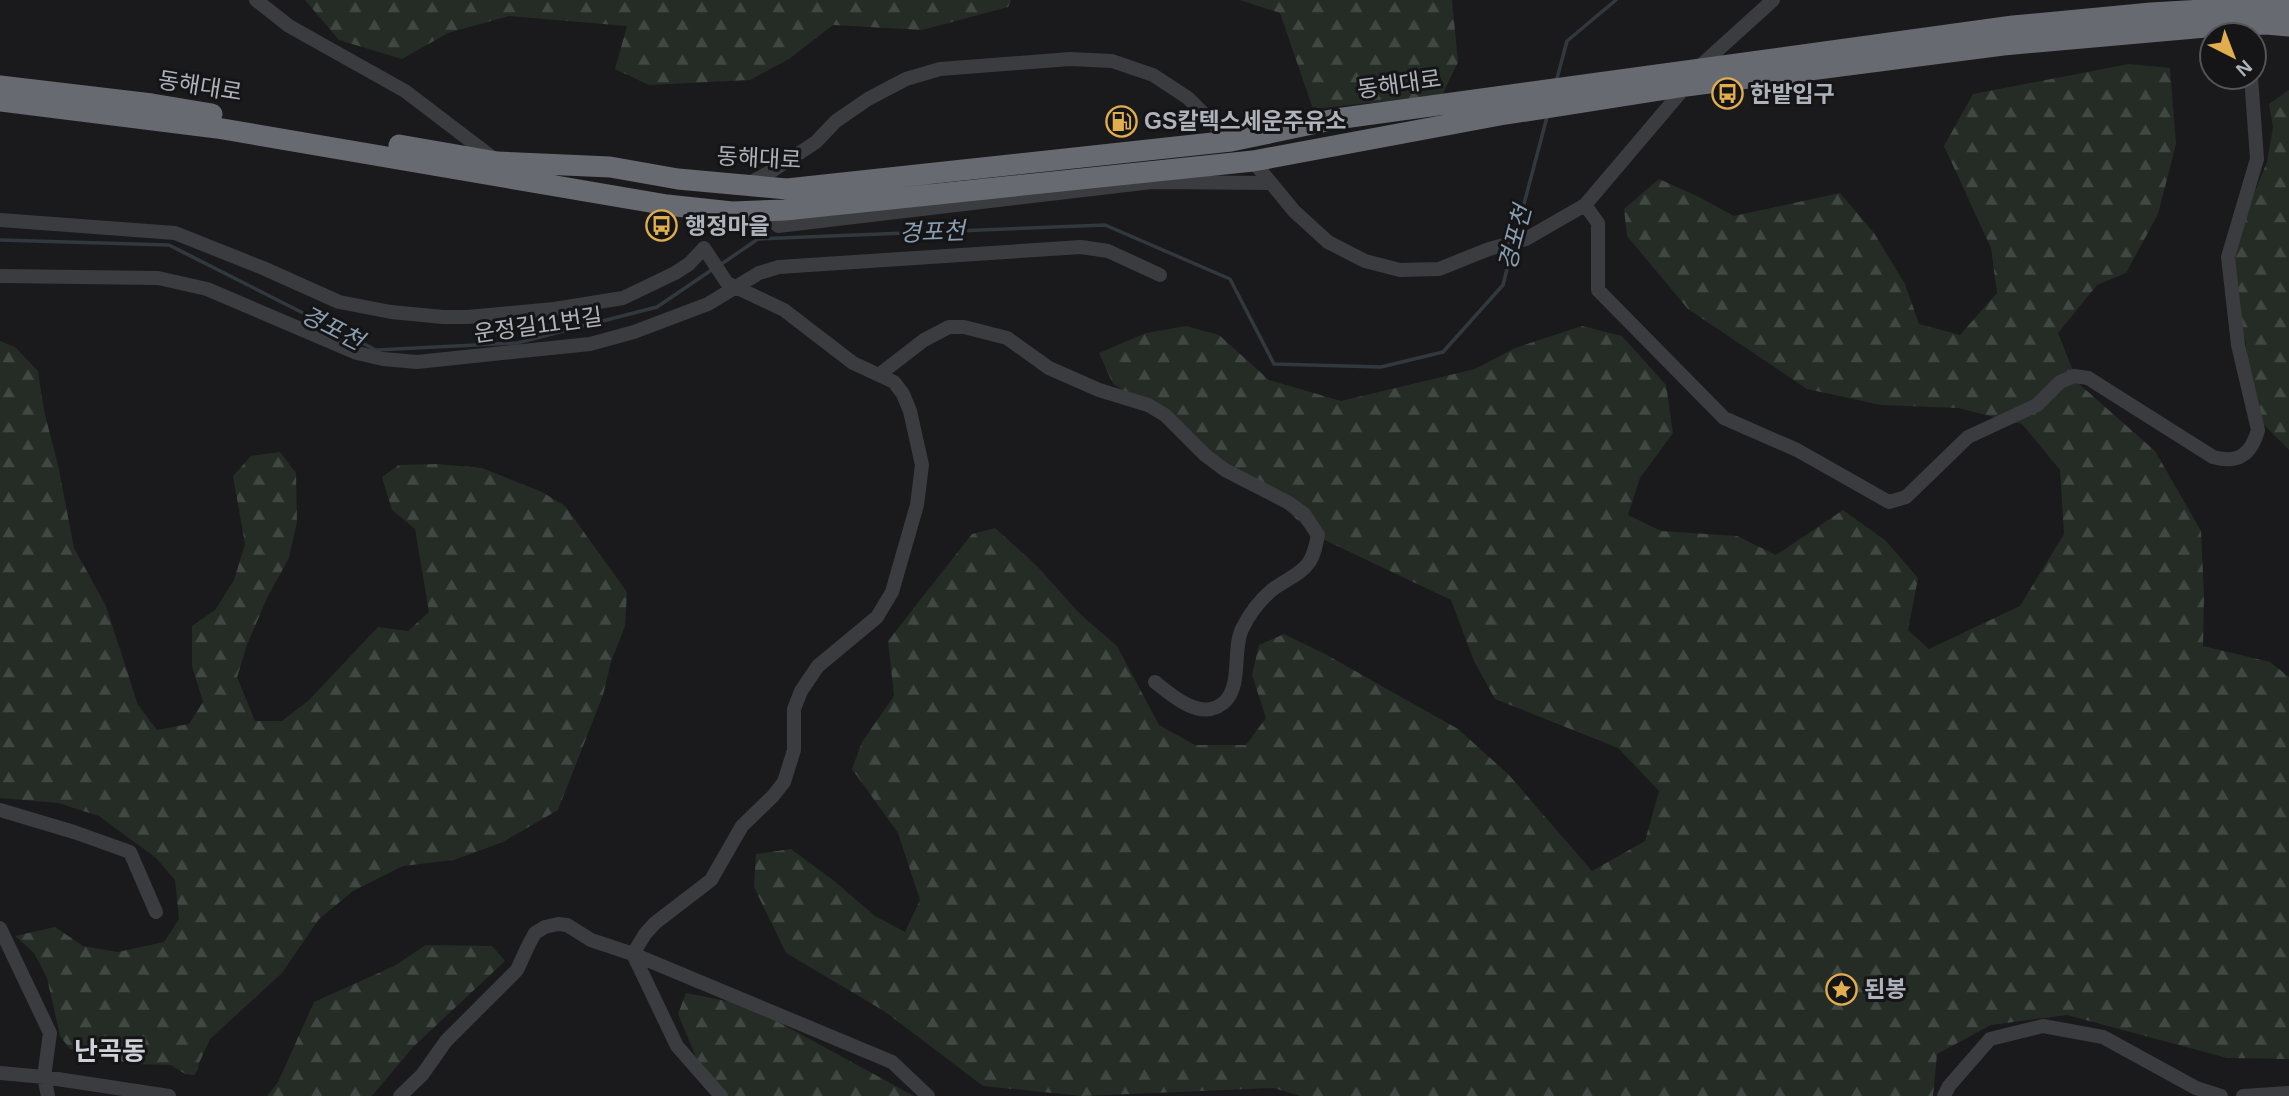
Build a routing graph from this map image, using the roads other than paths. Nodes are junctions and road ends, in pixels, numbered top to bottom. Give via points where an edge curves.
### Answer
1 (256, 0) edge
2 (1773, 0) edge
3 (2289, 5) edge
4 (2289, 26) edge
5 (1692, 77) junction
6 (0, 86) edge
7 (2252, 91) edge
8 (1582, 94) junction
9 (0, 101) edge
10 (1231, 141) junction
11 (1253, 161) junction
12 (497, 162) junction
13 (1270, 183) junction
14 (746, 184) junction
15 (1585, 205) junction
16 (766, 211) junction
17 (0, 220) edge
18 (1160, 275) dead end
19 (0, 276) edge
20 (732, 285) junction
21 (880, 374) junction
22 (1155, 682) dead end
23 (0, 810) edge
24 (156, 912) dead end
25 (0, 928) edge
26 (633, 954) junction
27 (0, 1073) edge
28 (44, 1077) junction
29 (2289, 1093) edge
30 (48, 1096) edge
31 (169, 1096) edge
32 (400, 1096) edge
33 (721, 1096) edge
34 (928, 1096) edge
35 (1944, 1096) edge
36 (2221, 1096) edge
37 (2243, 1096) edge

1 - 12 street via 289,26 405,91
2 - 5 street
3 - 5 highway via 2014,26
4 - 5 highway via 2127,33
5 - 8 highway
5 - 15 street
6 - 12 highway, 동해대로 via 152,104
7 - 15 street via 2257,159 2228,257 2238,345 2258,430 2255,442 2236,459 2213,457 2088,378 2074,376 2060,382 2037,405 1968,437 1906,497 1889,502 1797,450 1724,418 1598,290 1598,223
8 - 10 highway, 동해대로 via 1515,94 1336,119
8 - 11 highway, 동해대로 via 1500,115
9 - 16 highway, 동해대로 via 217,128 667,205
10 - 14 highway, 동해대로 via 787,189
10 - 14 street via 1188,98 1153,75 1112,61 1070,59 940,69 906,79 868,99 816,142
11 - 13 street
11 - 16 highway, 동해대로
12 - 14 highway, 동해대로 via 610,167
13 - 15 street via 1328,242 1365,261 1400,270 1439,270 1526,239
13 - 16 street via 1152,182 778,226
17 - 20 street via 175,233 339,302 443,317 554,309 622,298 676,274 701,250
18 - 20 street, 운정길11번길 via 1108,251 1081,247 779,267
19 - 20 street, 운정길11번길 via 158,278 207,289 357,353 417,362 590,344 708,304
20 - 21 street via 785,310 853,363
21 - 22 street via 949,327 1007,338 1049,369 1165,415 1225,470 1304,514 1318,535 1311,559 1252,612 1241,631 1234,682 1224,703 1214,709 1199,708 1177,700
21 - 26 street via 902,394 922,465 917,505 892,593 877,617 818,666 801,691 794,709 794,750 784,782 742,826 711,880 655,923
23 - 24 street via 130,852
25 - 28 street via 50,1033
26 - 32 street via 591,940 567,925 535,933 517,970 446,1041
26 - 33 street via 677,1046
26 - 34 street via 892,1062
27 - 28 street
28 - 30 street
28 - 31 street
29 - 37 street
35 - 36 street via 1990,1039 2043,1026 2103,1037

